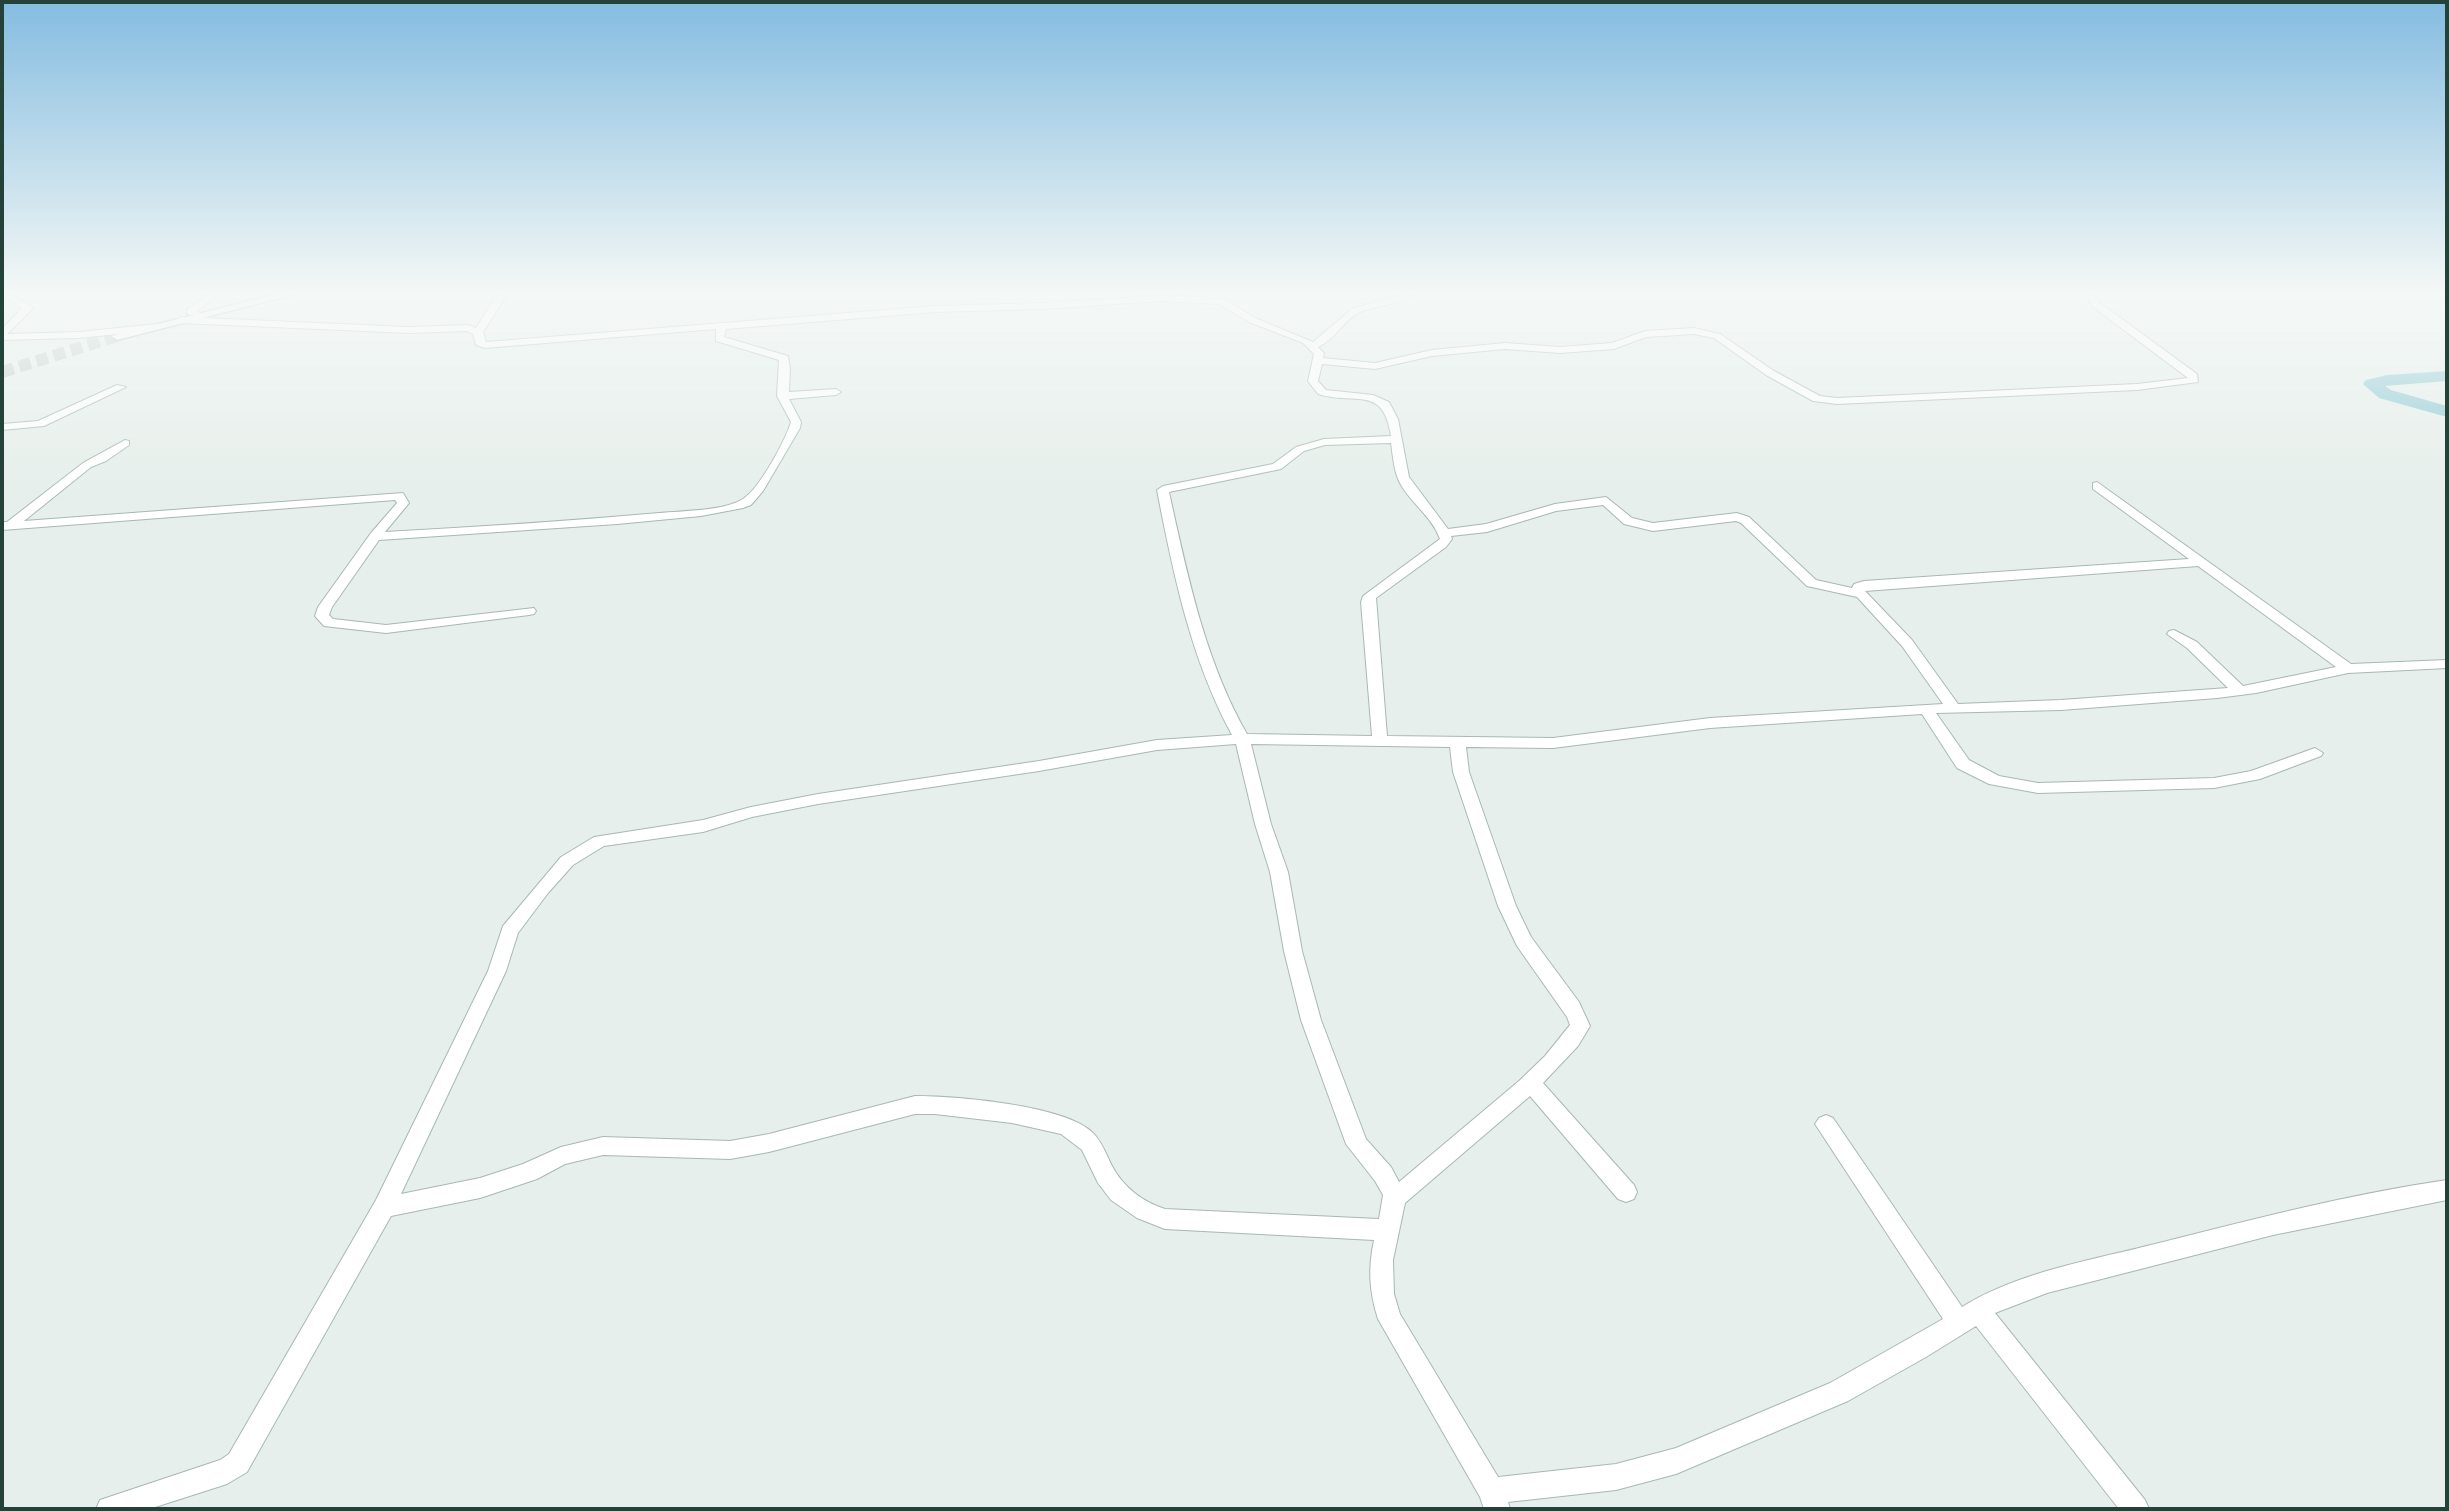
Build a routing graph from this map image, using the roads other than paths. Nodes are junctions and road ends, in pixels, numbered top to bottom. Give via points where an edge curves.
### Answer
1 (786, 363) edge
2 (1317, 363) edge
3 (1335, 363) edge
4 (1390, 363) edge
5 (1755, 363) edge
6 (2175, 363) edge
7 (121, 387) dead end
8 (836, 392) dead end
9 (782, 396) junction
10 (2, 426) edge
11 (1396, 439) junction
12 (125, 443) dead end
13 (2097, 486) dead end
14 (5, 527) edge
15 (1444, 533) junction
16 (375, 536) junction
17 (2200, 562) junction
18 (1858, 591) junction
19 (530, 611) dead end
20 (2175, 634) dead end
21 (2447, 664) edge
22 (2348, 669) junction
23 (2240, 691) junction
24 (1953, 707) junction
25 (1926, 709) junction
26 (1242, 739) junction
27 (1380, 740) junction
28 (1458, 742) junction
29 (2315, 753) dead end
30 (1530, 1082) junction
31 (1826, 1124) dead end
32 (2447, 1190) edge
33 (1626, 1192) dead end
34 (1394, 1199) junction
35 (384, 1207) junction
36 (1387, 1230) junction
37 (1968, 1316) junction
38 (1494, 1500) edge
39 (108, 1509) edge
40 (2136, 1509) edge

1 - 9 street
2 - 11 street via 1313,381 1318,390 1382,402 1391,415
3 - 4 street
5 - 6 street via 1817,399 1837,401 2137,387 2194,380
7 - 10 street via 40,424
8 - 9 street
9 - 16 street via 797,425 762,487 747,502 568,525
11 - 15 street via 1404,480
11 - 26 street via 1324,442 1300,449 1277,467 1163,490 1187,599 1223,705
12 - 14 street via 87,465
13 - 17 street
14 - 16 street via 399,496 402,503
15 - 18 street via 1487,528 1555,508 1606,502 1629,521 1653,527 1737,517 1760,532 1812,583
15 - 27 street via 1442,544 1375,589 1368,602
16 - 19 street via 325,607 322,616 329,623 386,629
17 - 18 street via 1864,585
17 - 22 street
18 - 24 street via 1907,643
20 - 23 street
21 - 22 street
22 - 23 street
23 - 24 street via 2062,705
24 - 25 street
25 - 28 street via 1710,723 1578,741
25 - 29 street via 1963,764 1995,780 2038,788 2214,783
26 - 27 street
26 - 34 street via 1262,824 1279,872 1311,1020 1357,1144 1390,1184
26 - 35 street via 1157,745 848,794 674,831 611,838 589,846 558,869 509,931 497,971
27 - 28 street
28 - 30 street via 1459,773 1515,925 1580,1021 1573,1041
30 - 33 street
30 - 34 street
31 - 37 street
32 - 37 street via 2130,1260 2017,1292
34 - 36 street
35 - 36 street via 480,1188 594,1147 730,1150 915,1105 935,1105 1066,1126 1092,1145 1120,1196 1157,1218
35 - 39 street via 238,1463 227,1471
36 - 38 street via 1380,1275 1390,1320
37 - 38 street via 1839,1392 1676,1461
37 - 40 street

